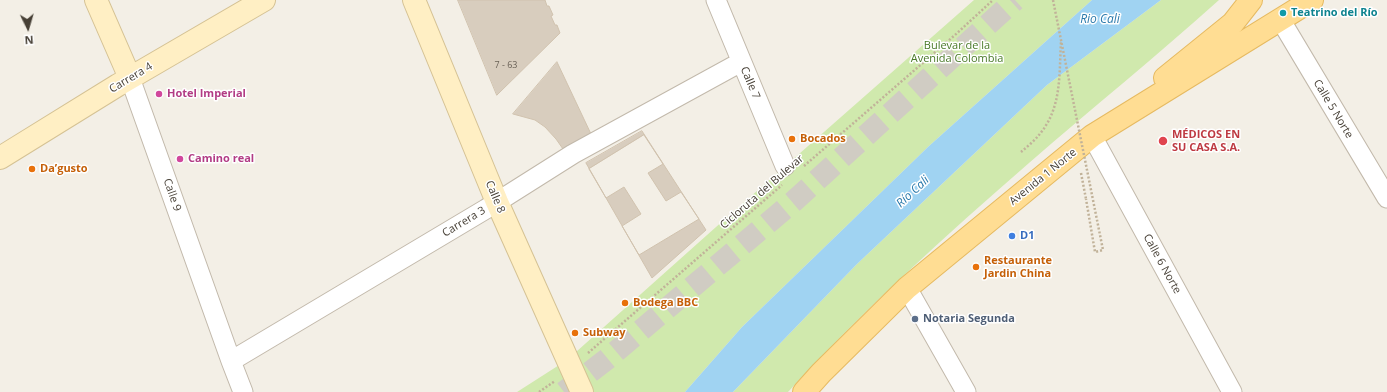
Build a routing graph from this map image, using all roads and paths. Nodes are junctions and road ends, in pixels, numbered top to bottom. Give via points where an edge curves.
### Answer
1 (96, 0) edge
2 (264, 0) edge
3 (414, 0) edge
4 (716, 0) edge
5 (993, 0) edge
6 (1053, 0) edge
7 (1251, 0) edge
8 (1312, 0) edge
9 (1280, 20) junction
10 (1061, 42) junction
11 (741, 62) junction
12 (130, 78) junction
13 (1092, 136) junction
14 (1021, 152) dead end
15 (0, 158) edge
16 (1080, 166) dead end
17 (790, 173) junction
18 (1387, 198) edge
19 (497, 202) junction
20 (907, 288) junction
21 (231, 361) junction
22 (571, 369) junction
23 (243, 392) edge
24 (539, 392) edge
25 (582, 392) edge
26 (804, 392) edge
27 (966, 392) edge
28 (1232, 392) edge

1 - 12 street, Calle 9
2 - 12 street, Carrera 4
3 - 19 street, Calle 8
4 - 11 street, Calle 7
5 - 17 path, Cicloruta del Bulevar
6 - 10 path, bridge
7 - 13 main road via 1233,23
8 - 9 main road, Avenida 1 Norte
9 - 13 main road, Avenida 1 Norte
9 - 18 street, Calle 5 Norte
10 - 14 path, bridge via 1058,95 1052,114 1040,134
10 - 16 path, bridge via 1103,250 1095,252
11 - 17 street, Calle 7
11 - 19 street, Carrera 3 via 573,154
12 - 15 street, Carrera 4
12 - 21 street, Calle 9
13 - 20 main road, Avenida 1 Norte
13 - 28 street, Calle 6 Norte
17 - 22 path, Cicloruta del Bulevar
19 - 21 street, Carrera 3
19 - 22 street, Calle 8
20 - 26 main road, Avenida 1 Norte via 820,373
20 - 27 street
21 - 23 street, Calle 9
22 - 24 path, Cicloruta del Bulevar
22 - 25 street, Calle 8

